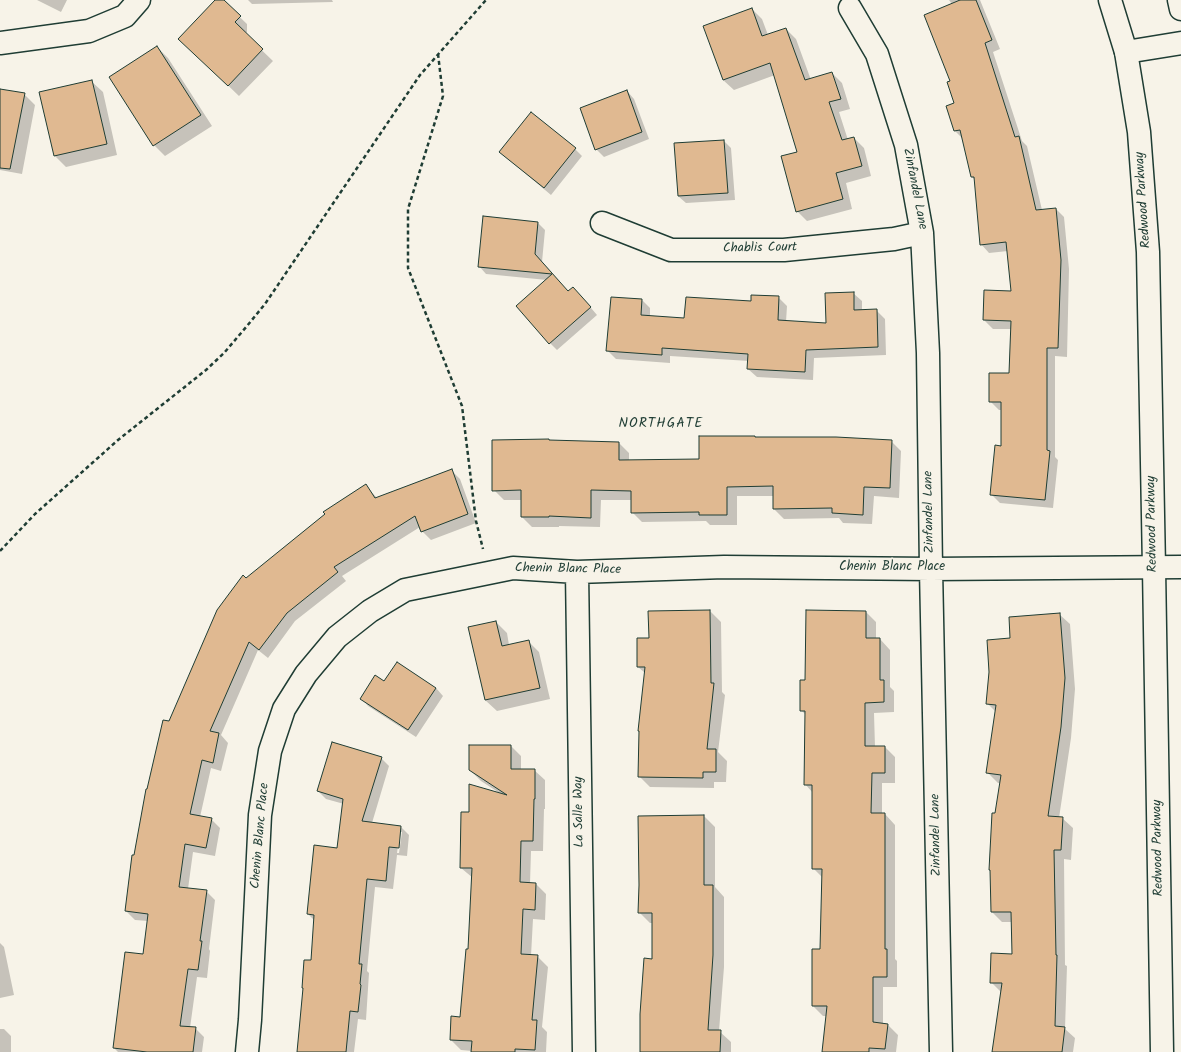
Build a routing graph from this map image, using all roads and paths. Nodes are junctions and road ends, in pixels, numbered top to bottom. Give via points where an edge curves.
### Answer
1 (139, 0) edge
2 (486, 0) edge
3 (1110, 0) edge
4 (1179, 0) edge
5 (850, 8) dead end
6 (1181, 9) edge
7 (1181, 43) edge
8 (0, 44) edge
9 (1126, 52) junction
10 (438, 54) junction
11 (602, 223) dead end
12 (922, 233) junction
13 (0, 551) edge
14 (1181, 567) edge
15 (931, 568) junction
16 (1154, 568) junction
17 (577, 572) junction
18 (489, 573) junction
19 (247, 1052) edge
20 (584, 1052) edge
21 (941, 1052) edge
22 (1162, 1052) edge

1 - 8 street via 125,16 89,31
2 - 10 path
3 - 9 street, Redwood Parkway
4 - 6 street
5 - 12 street, Zinfandel Lane via 877,54 906,145
7 - 9 street
9 - 16 street, Redwood Parkway via 1139,132 1148,252
10 - 13 path via 420,74 269,297 224,353 118,440 35,514
10 - 18 path via 443,96 408,209 408,268 462,406 476,521
11 - 12 street, Chablis Court via 671,250 784,250 894,239
12 - 15 street, Zinfandel Lane via 928,353
14 - 16 street, Chenin Blanc Place
15 - 16 street, Chenin Blanc Place
15 - 17 street, Chenin Blanc Place via 724,567
15 - 21 street, Zinfandel Lane
16 - 22 street, Redwood Parkway
17 - 18 street, Chenin Blanc Place via 513,568
17 - 20 street, La Salle Way
18 - 19 street, Chenin Blanc Place via 405,590 370,612 337,637 306,674 284,709 270,751 260,815

